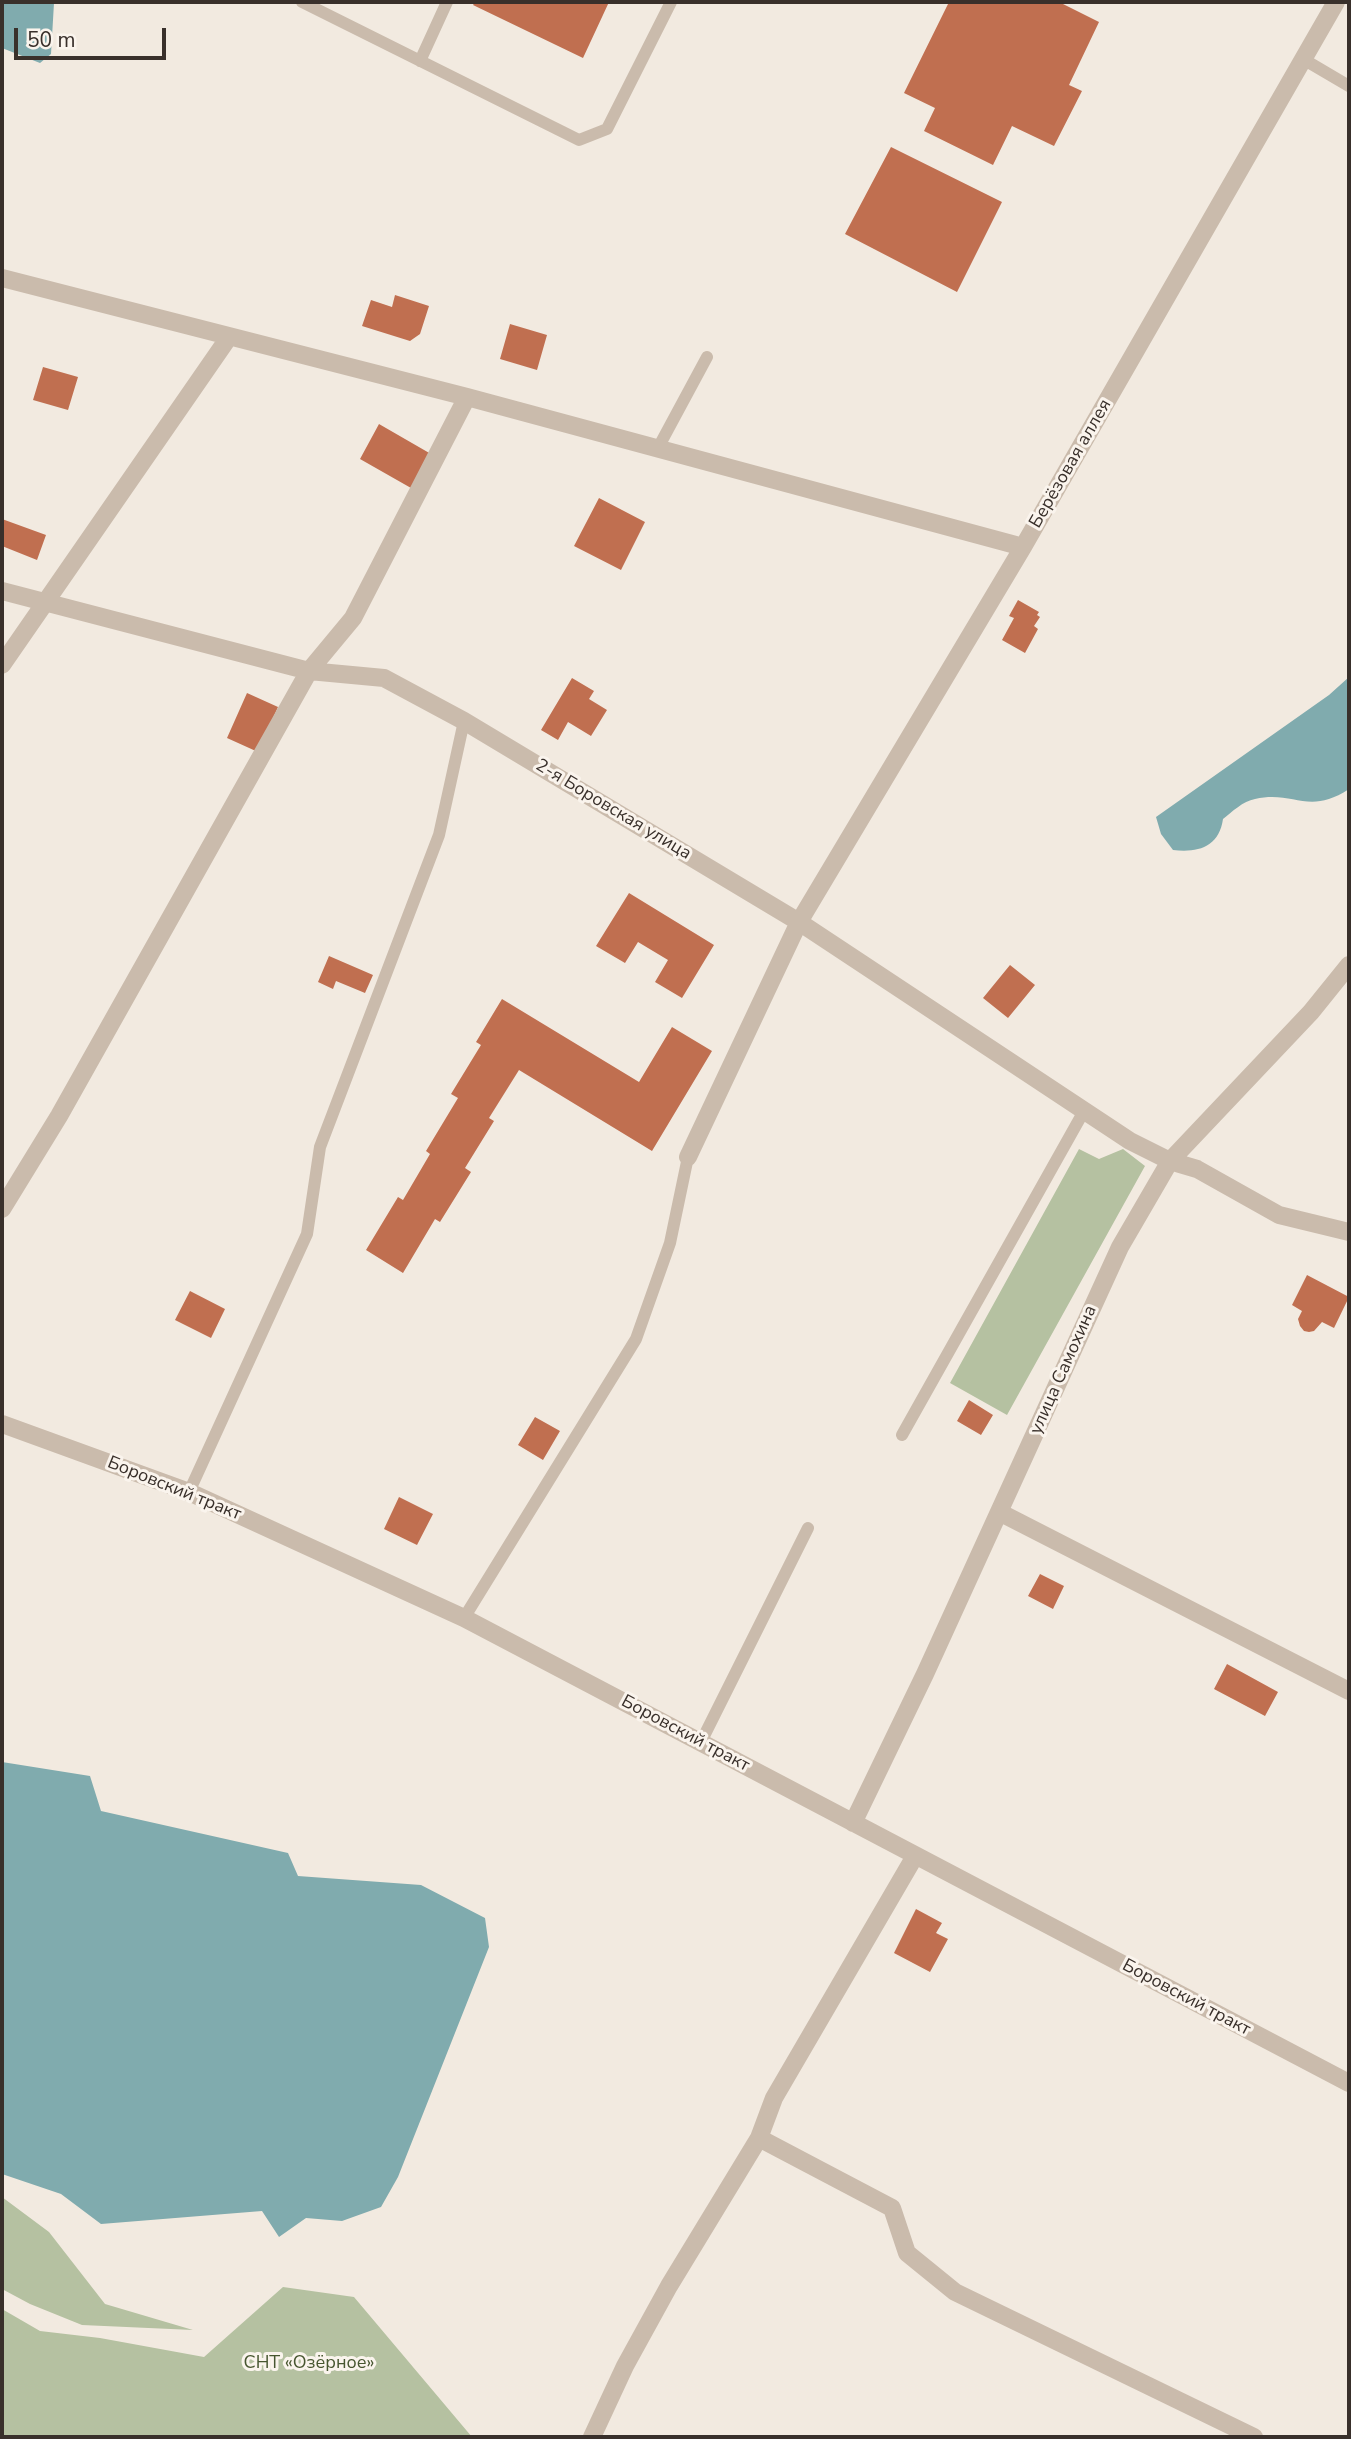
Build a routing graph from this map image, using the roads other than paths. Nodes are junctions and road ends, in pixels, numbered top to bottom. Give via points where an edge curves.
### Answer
1 (302, 2) edge
2 (447, 2) edge
3 (671, 2) edge
4 (1336, 2) edge
5 (1303, 59) junction
6 (420, 61) junction
7 (1349, 86) edge
8 (2, 278) edge
9 (229, 337) junction
10 (707, 357) dead end
11 (467, 397) junction
12 (658, 448) junction
13 (1023, 547) junction
14 (2, 591) edge
15 (45, 602) junction
16 (2, 665) edge
17 (309, 671) junction
18 (464, 721) junction
19 (799, 922) junction
20 (1349, 965) edge
21 (1084, 1111) junction
22 (688, 1157) joint
23 (1170, 1161) junction
24 (2, 1209) edge
25 (1349, 1232) edge
26 (2, 1424) edge
27 (902, 1436) dead end
28 (190, 1492) junction
29 (999, 1512) junction
30 (808, 1528) dead end
31 (464, 1618) junction
32 (1349, 1691) edge
33 (701, 1741) junction
34 (853, 1823) junction
35 (915, 1856) junction
36 (1349, 2083) edge
37 (759, 2138) junction
38 (592, 2437) edge
39 (1254, 2437) edge

1 - 6 lane
2 - 6 lane
3 - 6 lane via 607,129 579,140
4 - 5 street, Берёзовая аллея
5 - 7 lane
5 - 13 street, Берёзовая аллея
8 - 9 street
9 - 11 street
9 - 15 street
10 - 12 lane
11 - 12 street
11 - 17 street via 353,618
12 - 13 street
13 - 19 street, Берёзовая аллея
14 - 15 street, 2-я Боровская улица
15 - 16 street
15 - 17 street, 2-я Боровская улица
17 - 18 street, 2-я Боровская улица via 384,678
17 - 24 street
18 - 19 street, 2-я Боровская улица
18 - 28 lane via 439,835 320,1147 307,1234
19 - 21 street, 2-я Боровская улица
19 - 22 street, Берёзовая аллея
20 - 23 street, улица Самохина via 1311,1012
21 - 23 street, 2-я Боровская улица
21 - 27 lane
22 - 31 lane via 670,1243 636,1339
23 - 25 street, 2-я Боровская улица via 1197,1169 1279,1215
23 - 29 street, улица Самохина via 1120,1247
26 - 28 street, Боровский тракт
28 - 31 street, Боровский тракт
29 - 32 street
29 - 34 street, улица Самохина
30 - 33 lane
31 - 33 street, Боровский тракт
33 - 34 street, Боровский тракт
34 - 35 street, Боровский тракт
35 - 36 street, Боровский тракт
35 - 37 street via 774,2098
37 - 38 street via 637,2343
37 - 39 street via 892,2208 907,2253 955,2292

